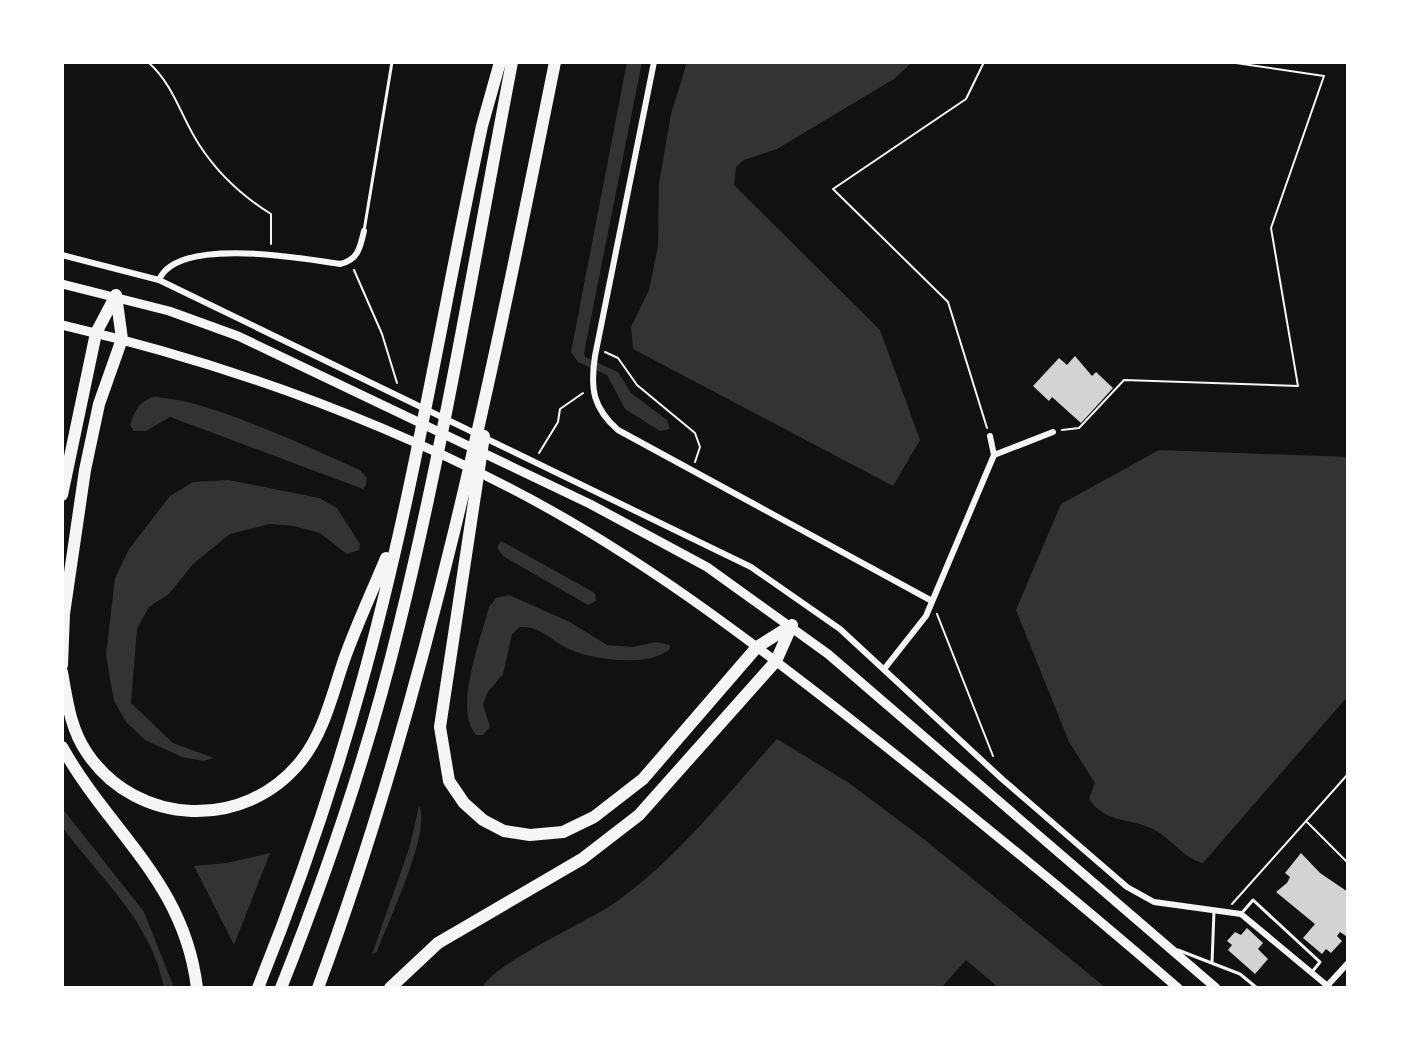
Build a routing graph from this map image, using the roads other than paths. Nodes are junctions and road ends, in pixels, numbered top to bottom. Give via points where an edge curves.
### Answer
1 (392, 62) edge
2 (500, 62) edge
3 (512, 62) edge
4 (555, 62) edge
5 (654, 62) edge
6 (364, 231) joint
7 (62, 255) edge
8 (159, 280) junction
9 (62, 284) edge
10 (116, 295) junction
11 (62, 325) edge
12 (96, 333) junction
13 (122, 339) junction
14 (493, 369) junction
15 (1053, 432) road end
16 (990, 436) road end
17 (994, 455) junction
18 (62, 495) edge
19 (400, 522) junction
20 (932, 601) junction
21 (792, 625) junction
22 (757, 647) junction
23 (776, 661) junction
24 (62, 665) edge
25 (885, 668) junction
26 (62, 672) edge
27 (62, 747) edge
28 (1214, 908) junction
29 (1241, 914) junction
30 (1167, 946) junction
31 (1212, 963) junction
32 (1348, 963) edge
33 (1312, 972) junction
34 (1328, 987) edge
35 (197, 988) edge
36 (258, 988) edge
37 (281, 988) edge
38 (318, 988) edge
39 (390, 988) edge
40 (1178, 988) edge
41 (1216, 988) edge
42 (1257, 988) edge

1 - 6 lane
2 - 19 highway
3 - 37 highway via 399,626 359,771
4 - 14 highway
5 - 20 street via 595,356 591,390 596,406 618,430
6 - 8 street via 350,262 272,253 196,256 177,261
7 - 8 street
8 - 25 street via 751,567 840,629
9 - 10 main road
10 - 12 highway
10 - 13 highway
10 - 21 main road via 238,336 514,468 665,542
11 - 12 main road
12 - 13 main road
12 - 18 highway
13 - 22 main road via 244,375 393,432 509,488 663,579
13 - 24 highway via 99,404 85,470
14 - 22 highway via 440,727 449,781 464,803 504,831 530,835 563,832 594,817 643,779
14 - 38 highway via 390,780
15 - 17 street
16 - 17 street
17 - 20 street
19 - 26 highway via 313,742 289,775 252,800 211,812 187,812 136,798 120,788 76,733
19 - 36 highway via 360,690
20 - 25 street
21 - 22 highway
21 - 23 highway
21 - 30 main road
22 - 23 main road
23 - 39 highway via 668,787 614,837 438,943
23 - 40 main road via 1045,873
25 - 28 street via 1127,887 1154,902
27 - 35 highway via 169,897 187,939
28 - 29 street
28 - 31 lane
29 - 33 street
29 - 33 lane via 1253,900 1320,962
30 - 31 lane
30 - 41 main road
31 - 42 lane
32 - 34 street
33 - 34 street

